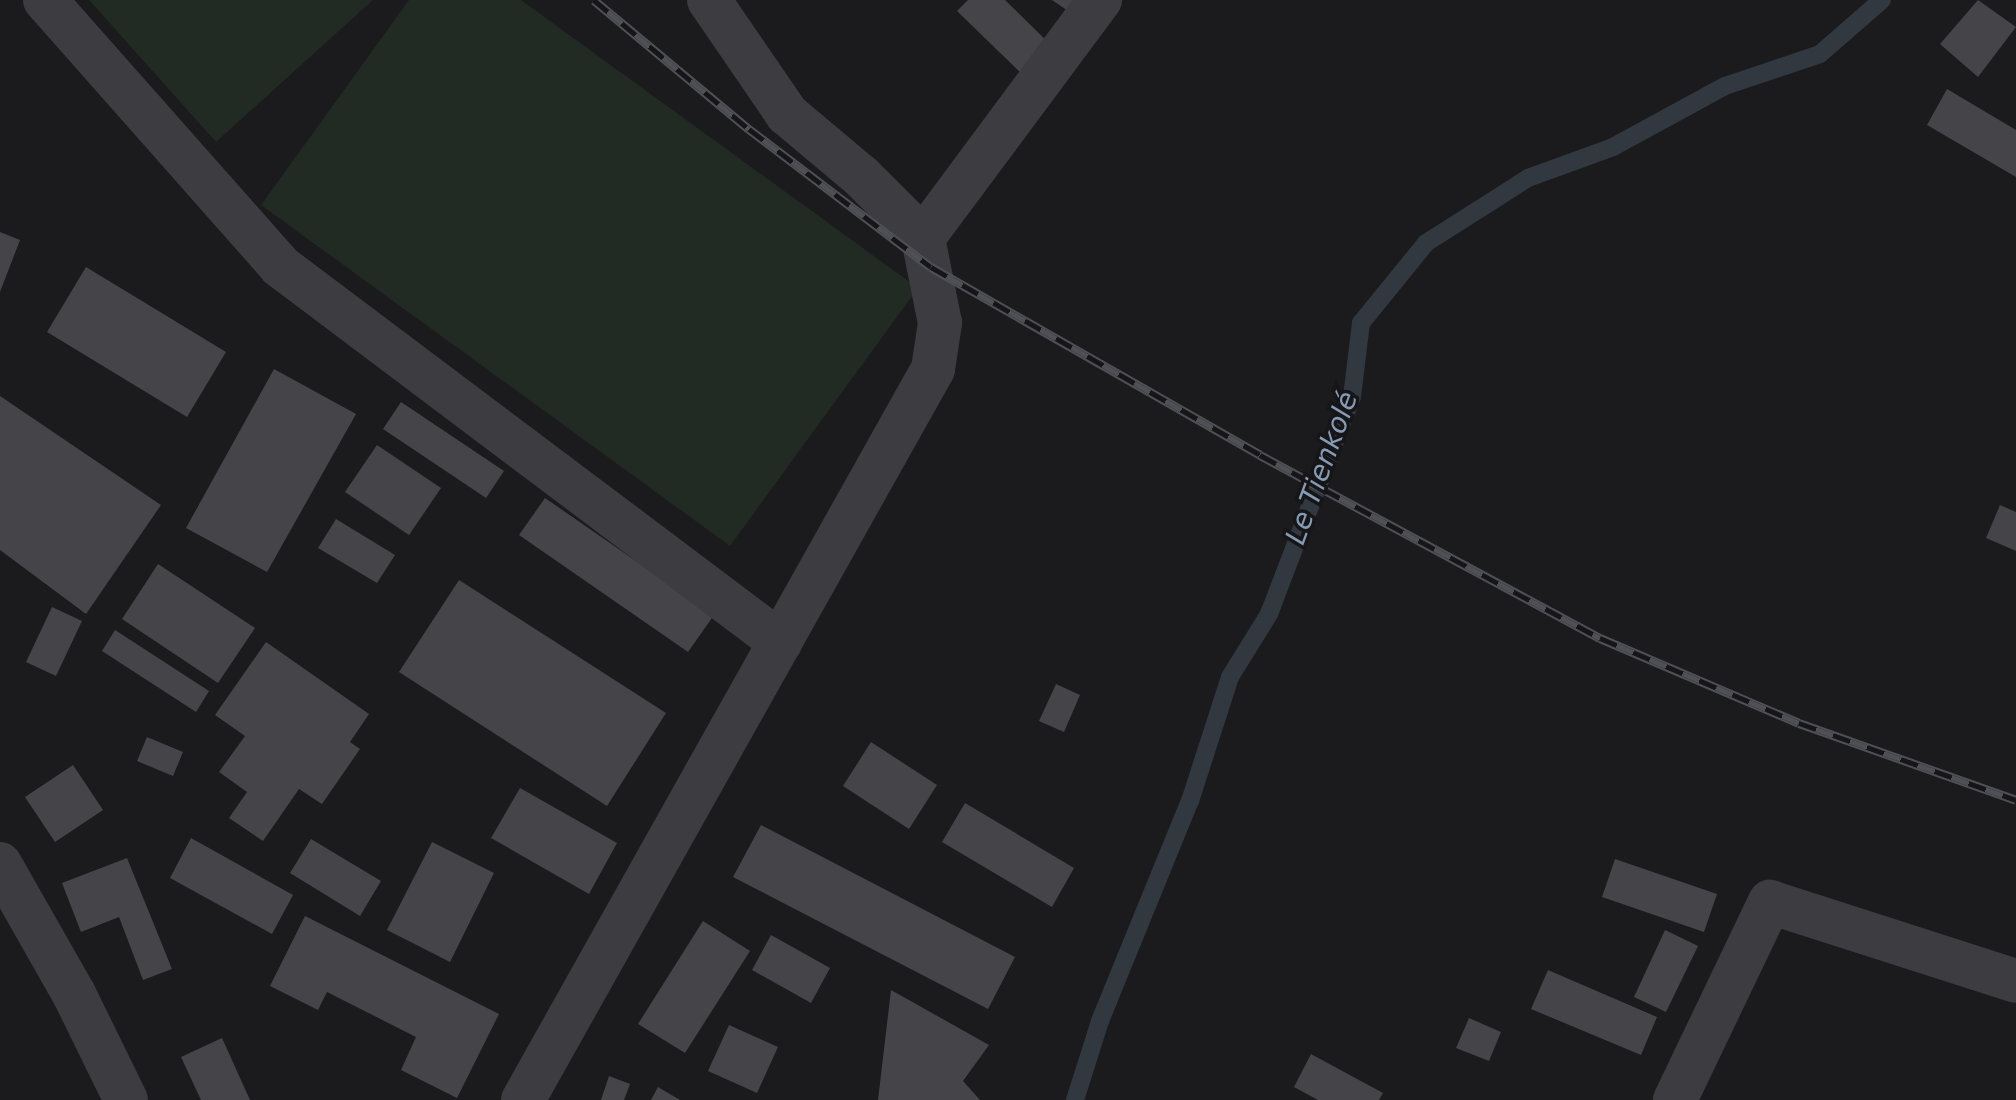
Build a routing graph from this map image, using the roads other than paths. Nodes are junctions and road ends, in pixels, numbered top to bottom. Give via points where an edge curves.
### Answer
1 (45, 0) edge
2 (709, 0) edge
3 (1100, 0) edge
4 (923, 238) junction
5 (780, 642) junction
6 (0, 864) edge
7 (2016, 981) edge
8 (126, 1100) edge
9 (523, 1100) edge
10 (1675, 1100) edge

1 - 5 street via 280,266
2 - 4 street via 787,114
3 - 4 street
4 - 5 street via 940,323 933,369
5 - 9 street
6 - 8 street via 74,994
7 - 10 street via 1770,902

